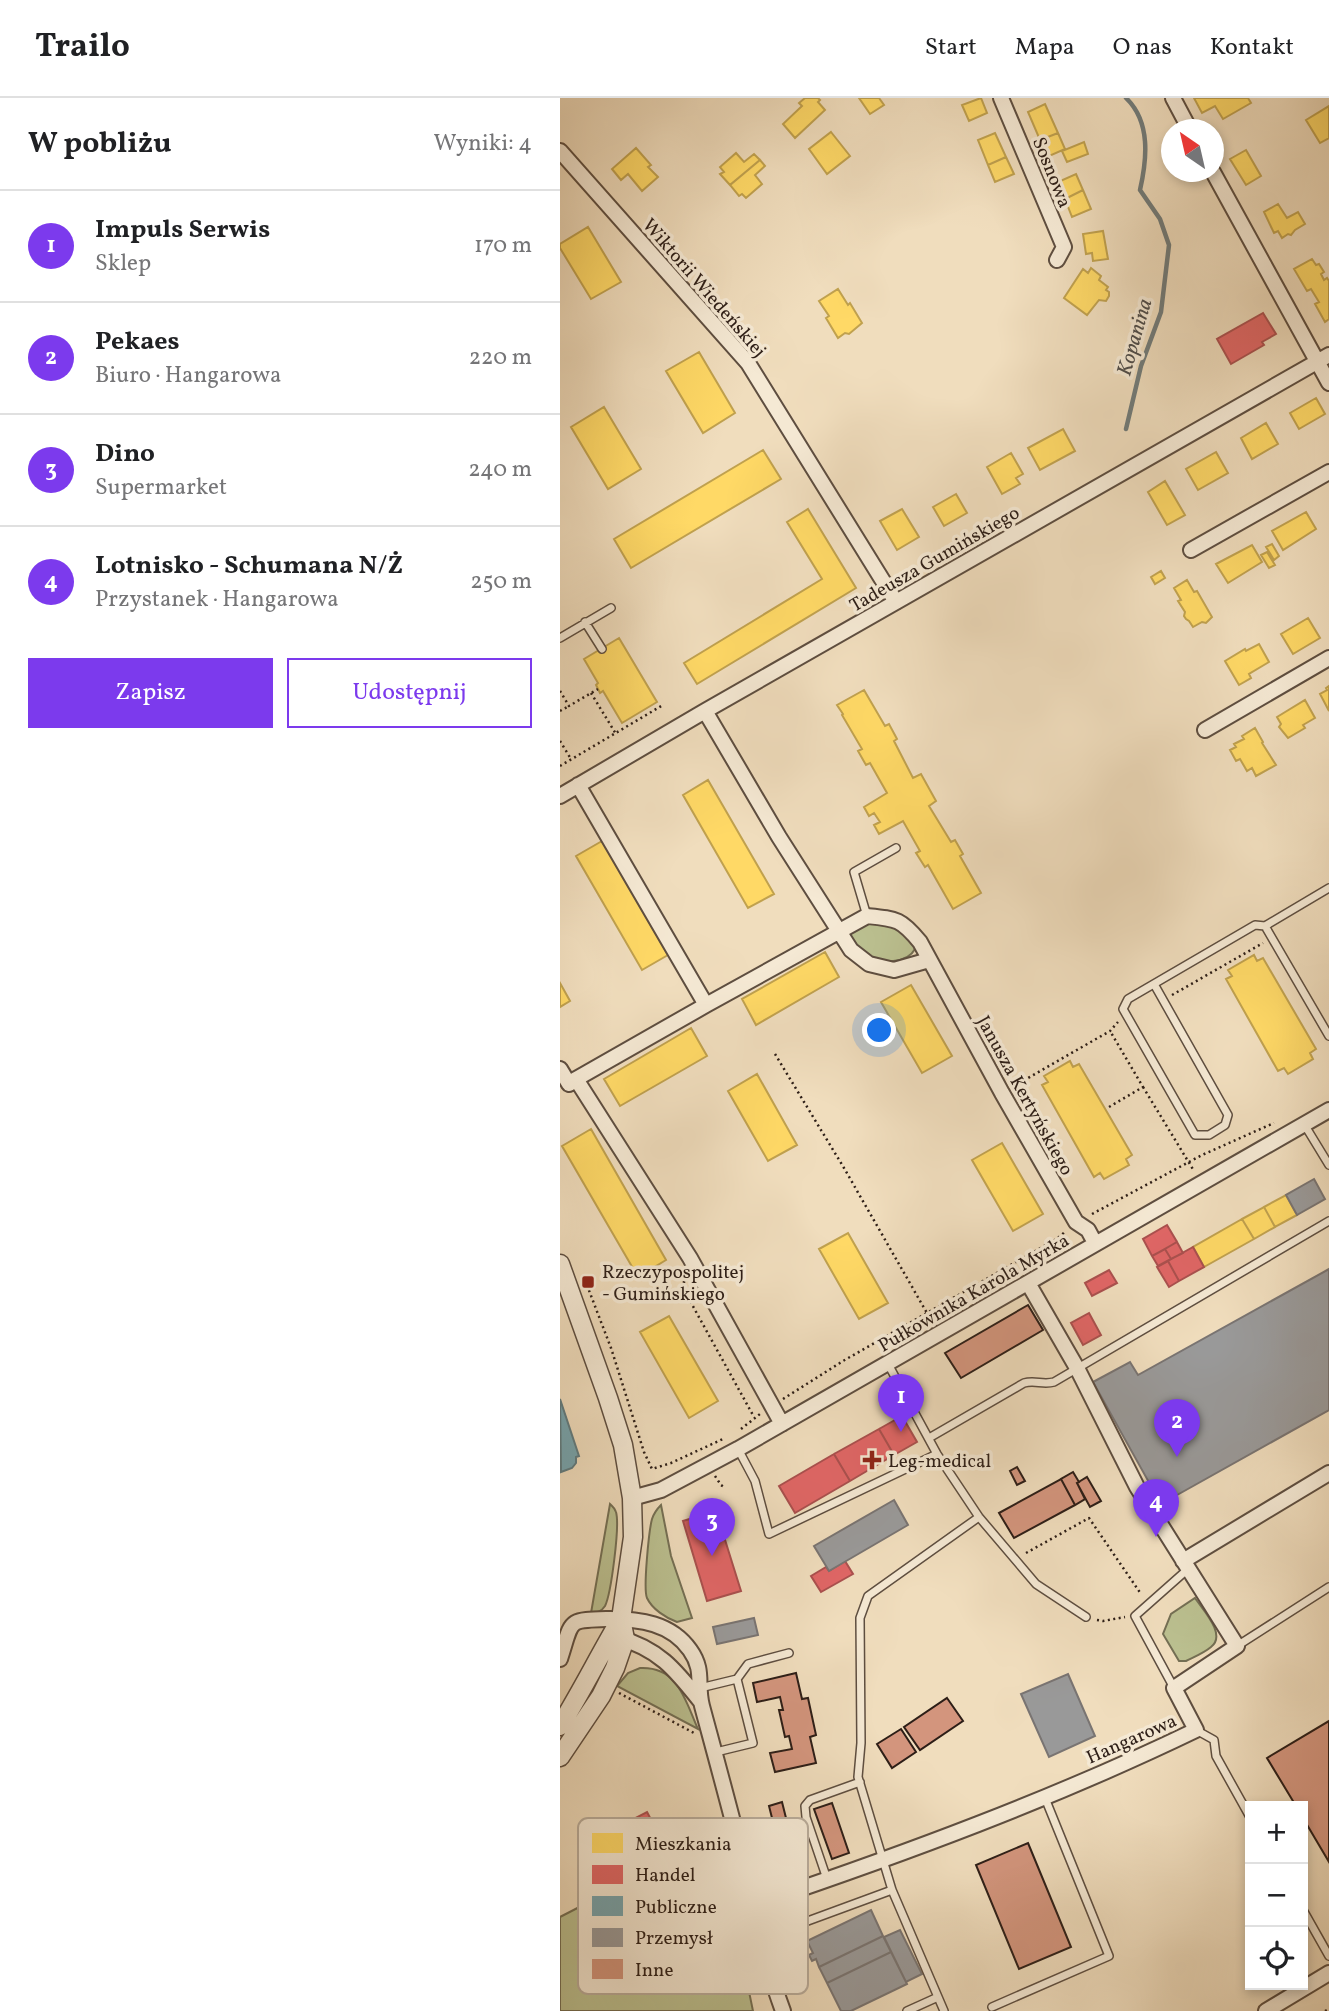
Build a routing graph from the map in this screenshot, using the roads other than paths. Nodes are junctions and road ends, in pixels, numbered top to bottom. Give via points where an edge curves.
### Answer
1 (1001, 98) edge
2 (1173, 98) edge
3 (1184, 119) edge
4 (560, 151) edge
5 (1219, 182) edge
6 (1057, 260) dead end
7 (1323, 359) edge
8 (1329, 383) edge
9 (1329, 472) edge
10 (1191, 550) dead end
11 (896, 602) junction
12 (611, 607) dead end
13 (585, 622) junction
14 (560, 638) edge
15 (602, 649) dead end
16 (1329, 658) edge
17 (705, 711) junction
18 (1205, 730) dead end
19 (578, 785) junction
20 (560, 796) edge
21 (896, 848) dead end
22 (1329, 888) edge
23 (867, 916) junction
24 (1265, 926) junction
25 (838, 931) junction
26 (929, 960) junction
27 (1154, 984) junction
28 (706, 1005) junction
29 (1329, 1036) edge
30 (560, 1069) edge
31 (576, 1079) junction
32 (1329, 1110) edge
33 (1304, 1124) junction
34 (1329, 1165) edge
35 (1329, 1221) edge
36 (1095, 1243) junction
37 (560, 1264) edge
38 (1028, 1283) junction
39 (888, 1364) junction
40 (1077, 1368) junction
41 (782, 1424) junction
42 (929, 1438) junction
43 (738, 1450) junction
44 (937, 1454) junction
45 (1329, 1472) edge
46 (632, 1498) junction
47 (979, 1517) junction
48 (1185, 1565) junction
49 (1329, 1587) edge
50 (1086, 1617) road end
51 (621, 1619) junction
52 (618, 1638) junction
53 (1237, 1646) junction
54 (789, 1653) dead end
55 (560, 1659) edge
56 (737, 1679) junction
57 (1174, 1688) junction
58 (701, 1695) junction
59 (560, 1726) edge
60 (1196, 1730) junction
61 (716, 1752) junction
62 (560, 1757) edge
63 (860, 1782) junction
64 (1045, 1798) junction
65 (1245, 1808) edge
66 (732, 1818) edge
67 (806, 1818) edge
68 (808, 1823) edge
69 (883, 1860) junction
70 (827, 1880) junction
71 (808, 1886) edge
72 (892, 1890) junction
73 (1308, 1919) edge
74 (808, 1921) edge
75 (1329, 1956) edge
76 (1329, 1973) edge
77 (778, 1994) edge
78 (938, 1997) junction
79 (992, 2007) dead end
80 (783, 2011) edge
81 (906, 2011) edge
82 (944, 2011) edge
83 (1266, 2011) edge

1 - 6 street, Sosnowa via 1064,247
2 - 3 street
4 - 11 street, Wiktorii Wiedeńskiej via 748,363
5 - 7 street
7 - 8 street
7 - 11 street, Tadeusza Gumińskiego
9 - 10 street
11 - 17 street, Tadeusza Gumińskiego
12 - 13 lane
13 - 14 lane
13 - 15 lane
16 - 18 street
17 - 19 street, Tadeusza Gumińskiego
17 - 25 street
19 - 20 street, Tadeusza Gumińskiego
19 - 28 street
21 - 23 lane via 854,872
22 - 24 lane
23 - 25 street
23 - 26 street, Janusza Kertyńskiego via 905,924
24 - 27 lane via 1255,925
24 - 29 lane
25 - 26 street via 851,950 869,964 894,971
25 - 28 street
26 - 36 street, Janusza Kertyńskiego via 1076,1222 1088,1230
27 - 27 lane via 1128,999 1123,1009 1195,1135 1209,1135 1225,1125 1228,1115
28 - 31 street
30 - 31 street via 569,1084
31 - 41 street via 690,1258
32 - 33 street, Pułkownika Karola Myrka
33 - 34 lane
33 - 36 street, Pułkownika Karola Myrka
35 - 40 lane
36 - 38 street, Pułkownika Karola Myrka
37 - 46 street via 618,1426
38 - 39 street, Pułkownika Karola Myrka
38 - 40 street
39 - 41 street, Pułkownika Karola Myrka
39 - 42 lane
40 - 42 lane via 1045,1385 1024,1383
40 - 48 street via 1137,1487
41 - 43 street, Pułkownika Karola Myrka
42 - 44 lane
43 - 44 lane via 755,1481 769,1534
43 - 46 street, Pułkownika Karola Myrka via 661,1490
44 - 47 lane
45 - 48 street
46 - 51 street via 633,1537
47 - 50 lane via 1036,1584
47 - 63 lane via 868,1597 860,1618
48 - 53 street
48 - 57 lane via 1135,1616
49 - 53 lane
51 - 52 street
51 - 55 street via 575,1622
51 - 58 street via 660,1625 681,1639 699,1667
52 - 58 street via 660,1656
52 - 59 street
52 - 62 street via 615,1668
53 - 57 street, Hangarowa
54 - 56 lane via 748,1664
56 - 58 lane
56 - 61 lane via 753,1743
57 - 60 street, Hangarowa
58 - 61 street
60 - 64 street, Hangarowa
60 - 65 lane via 1214,1740 1216,1756
61 - 66 street
63 - 67 lane via 810,1800 805,1806
63 - 69 lane
64 - 69 street, Hangarowa
64 - 79 lane via 1108,1956
68 - 70 lane
69 - 70 street, Hangarowa
69 - 72 lane
70 - 71 street, Hangarowa
72 - 74 lane
72 - 78 lane
73 - 75 lane
76 - 83 street
77 - 80 street
78 - 81 lane
78 - 82 lane

